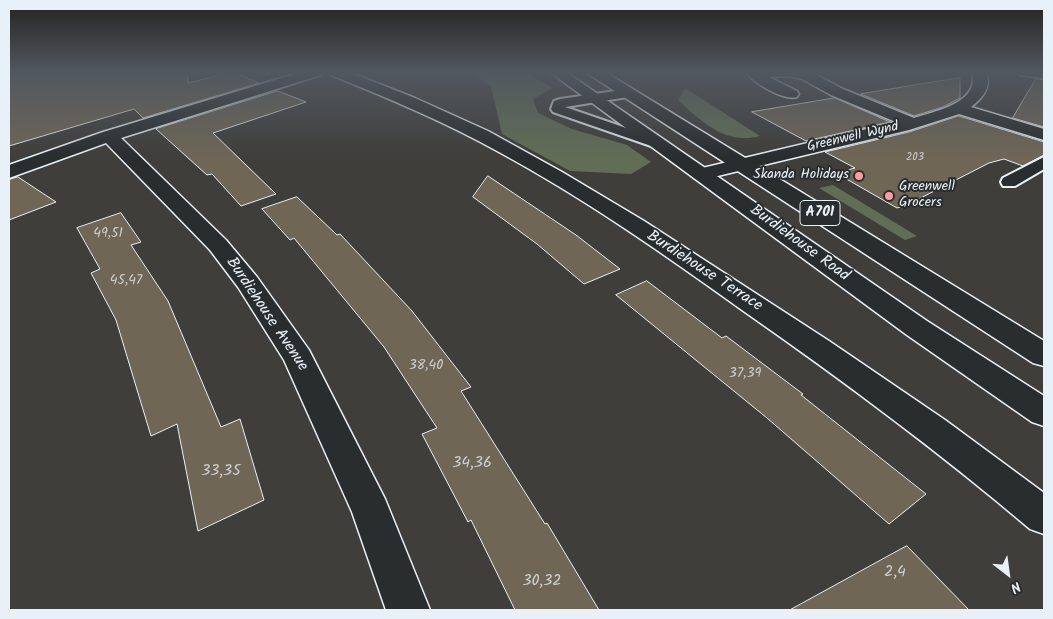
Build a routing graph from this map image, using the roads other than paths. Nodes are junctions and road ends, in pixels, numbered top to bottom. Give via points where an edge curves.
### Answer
1 (223, 101) edge
2 (411, 101) edge
3 (572, 101) edge
4 (598, 101) edge
5 (642, 101) edge
6 (858, 101) edge
7 (970, 101) edge
8 (958, 108) junction
9 (912, 124) junction
10 (109, 136) junction
11 (1044, 136) edge
12 (659, 144) junction
13 (1044, 162) edge
14 (743, 164) junction
15 (9, 172) edge
16 (701, 174) junction
17 (1009, 182) dead end
18 (1044, 355) edge
19 (1044, 413) edge
20 (1044, 516) edge
21 (408, 610) edge

1 - 10 street
2 - 20 street, Burdiehouse Terrace via 527,159 636,227 896,403
3 - 12 lane via 559,104 558,109
4 - 12 street, Burdiehouse Road / A701
5 - 14 street, Burdiehouse Road / A701
6 - 9 street
7 - 8 street, Greenwell Wynd
8 - 9 street, Greenwell Wynd
8 - 11 street
9 - 14 street, Greenwell Wynd
10 - 15 street
10 - 21 street, Burdiehouse Avenue via 218,245 248,283 298,358 371,512
12 - 16 street, Burdiehouse Road / A701
13 - 17 lane
14 - 16 street, Greenwell Wynd
14 - 18 street, Burdiehouse Road / A701
16 - 19 street, Burdiehouse Road / A701 via 916,328

